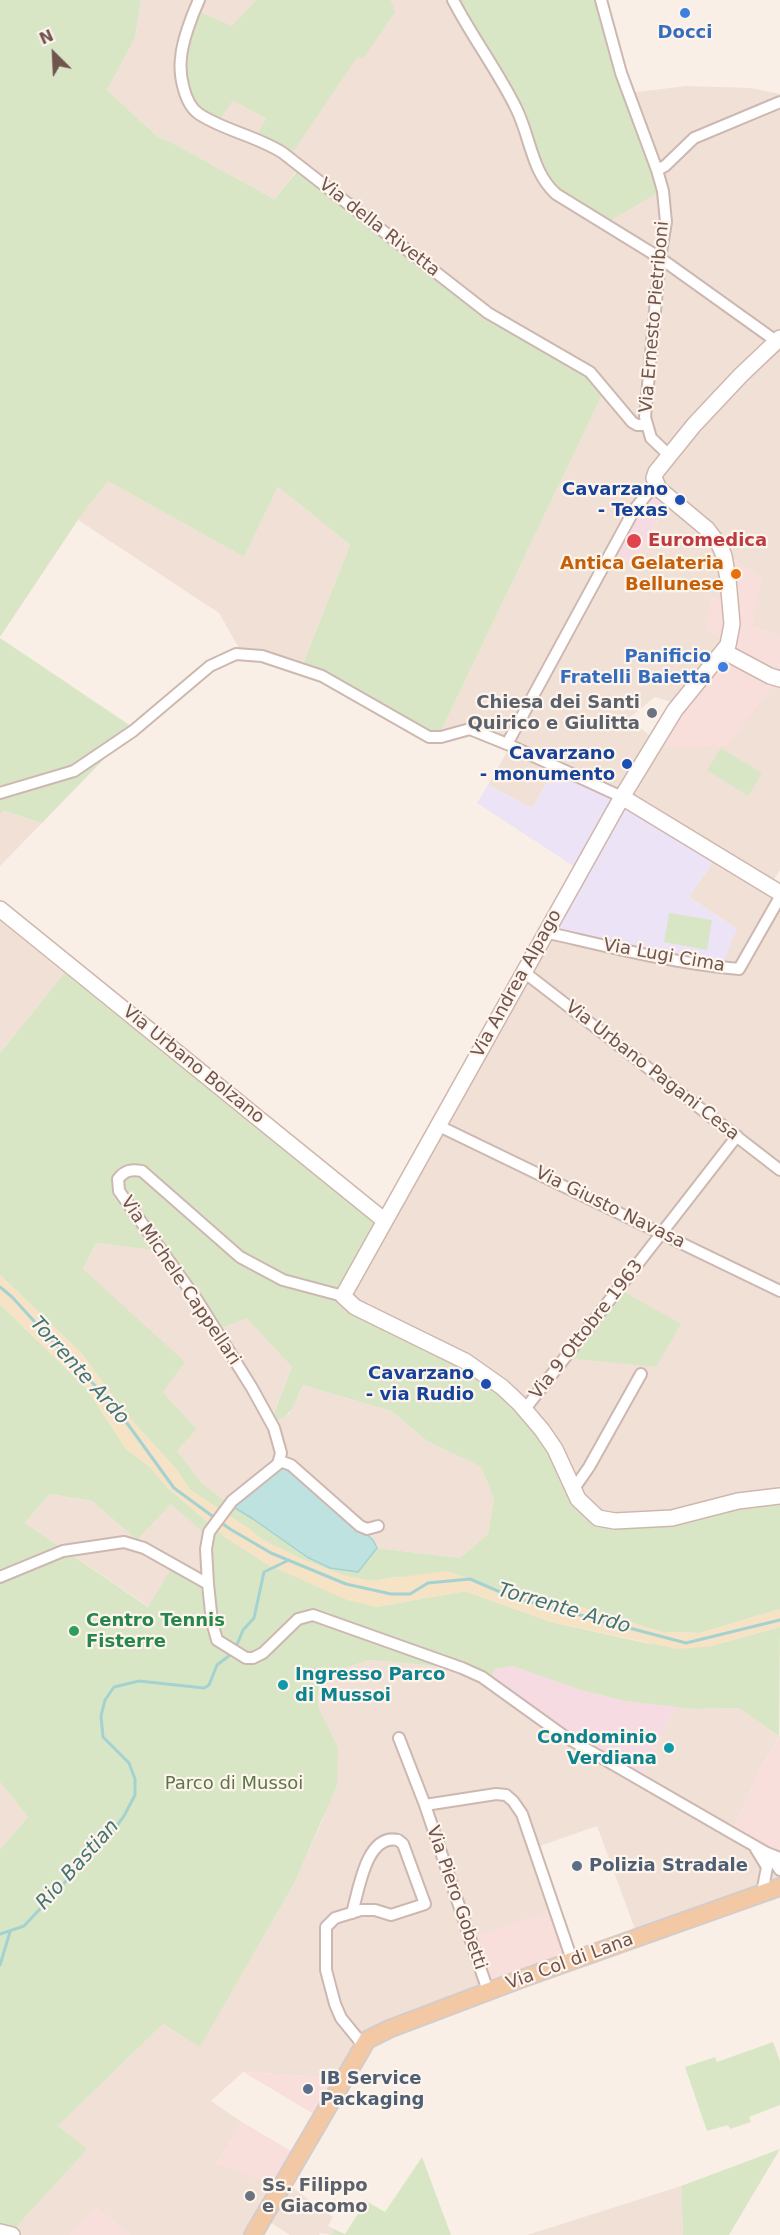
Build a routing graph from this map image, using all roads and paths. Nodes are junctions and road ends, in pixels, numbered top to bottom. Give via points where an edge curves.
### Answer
1 (199, 0) edge
2 (453, 0) edge
3 (601, 0) edge
4 (780, 102) edge
5 (657, 170) junction
6 (660, 258) junction
7 (779, 341) edge
8 (646, 425) junction
9 (670, 456) junction
10 (655, 484) junction
11 (725, 652) junction
12 (780, 679) edge
13 (507, 744) junction
14 (0, 793) edge
15 (622, 797) junction
16 (780, 895) edge
17 (0, 909) edge
18 (545, 932) junction
19 (524, 972) junction
20 (439, 1126) junction
21 (737, 1136) junction
22 (780, 1170) edge
23 (385, 1221) junction
24 (662, 1233) junction
25 (780, 1291) edge
26 (343, 1296) junction
27 (641, 1374) dead end
28 (525, 1409) junction
29 (280, 1461) junction
30 (573, 1490) junction
31 (780, 1496) edge
32 (378, 1526) dead end
33 (0, 1577) edge
34 (208, 1584) junction
35 (399, 1738) dead end
36 (425, 1805) junction
37 (766, 1856) junction
38 (780, 1858) edge
39 (780, 1870) edge
40 (780, 1887) edge
41 (762, 1893) junction
42 (352, 1913) junction
43 (572, 1960) junction
44 (488, 1991) junction
45 (363, 2044) junction
46 (0, 2232) edge
47 (12, 2235) edge
48 (253, 2235) edge

1 - 8 street, Via della Rivetta via 181,58 183,84 197,113 283,153 488,313 590,372 632,422
2 - 6 street via 516,108 544,182 556,194
3 - 5 street, Via Ernesto Pietriboni via 621,73
4 - 5 street via 694,138
5 - 6 street, Via Ernesto Pietriboni via 666,222
6 - 7 street
6 - 8 street, Via Ernesto Pietriboni
7 - 9 street via 741,375
8 - 9 street, Via Ernesto Pietriboni via 651,438
9 - 10 street via 654,475
10 - 11 street via 707,529 724,556 732,624
10 - 13 street via 634,510
11 - 12 street
11 - 15 street, Via Andrea Alpago via 669,719
13 - 14 street via 470,729 429,737 322,676 262,657 236,654 205,670 133,731 74,771
13 - 15 street
15 - 16 street
15 - 18 street, Via Andrea Alpago
16 - 18 street, Via Lugi Cima via 739,969 610,949
17 - 23 street, Via Urbano Bolzano
18 - 19 street, Via Andrea Alpago
19 - 20 street, Via Andrea Alpago
19 - 21 street, Via Urbano Pagani Cesa
20 - 23 street, Via Andrea Alpago
20 - 24 street, Via Giusto Navasa
21 - 22 street, Via Urbano Pagani Cesa
21 - 24 street, Via 9 Ottobre 1963
23 - 26 street, Via Andrea Alpago
24 - 25 street, Via Giusto Navasa
24 - 28 street, Via 9 Ottobre 1963
26 - 28 street via 355,1307 475,1366
26 - 29 street, Via Michele Cappellari via 283,1280 240,1257 142,1172 134,1169 118,1179 119,1191 197,1299 272,1424
27 - 30 street
28 - 30 street via 555,1449
29 - 32 street via 291,1465 363,1528
29 - 34 street via 228,1506 209,1532
30 - 31 street via 598,1518 615,1521 672,1518
33 - 34 street via 63,1551 124,1542 144,1548
34 - 37 street via 214,1634 219,1642 246,1658 260,1655 298,1619 310,1615 462,1668 482,1677 564,1736
35 - 36 street, Via Piero Gobetti
36 - 43 street, Via Piero Gobetti via 496,1794 513,1801 527,1825
36 - 44 street, Via Piero Gobetti
37 - 38 street
37 - 39 street
37 - 40 street
37 - 41 street via 767,1876
40 - 41 main road, Via Col di Lana
41 - 43 main road, Via Col di Lana
42 - 42 street via 368,1909 391,1915 425,1904 399,1840 387,1840 373,1850
42 - 45 street via 329,1922 325,1952 337,2011
43 - 44 main road, Via Col di Lana
44 - 45 main road, Via Col di Lana via 379,2033
45 - 48 main road
46 - 47 street

